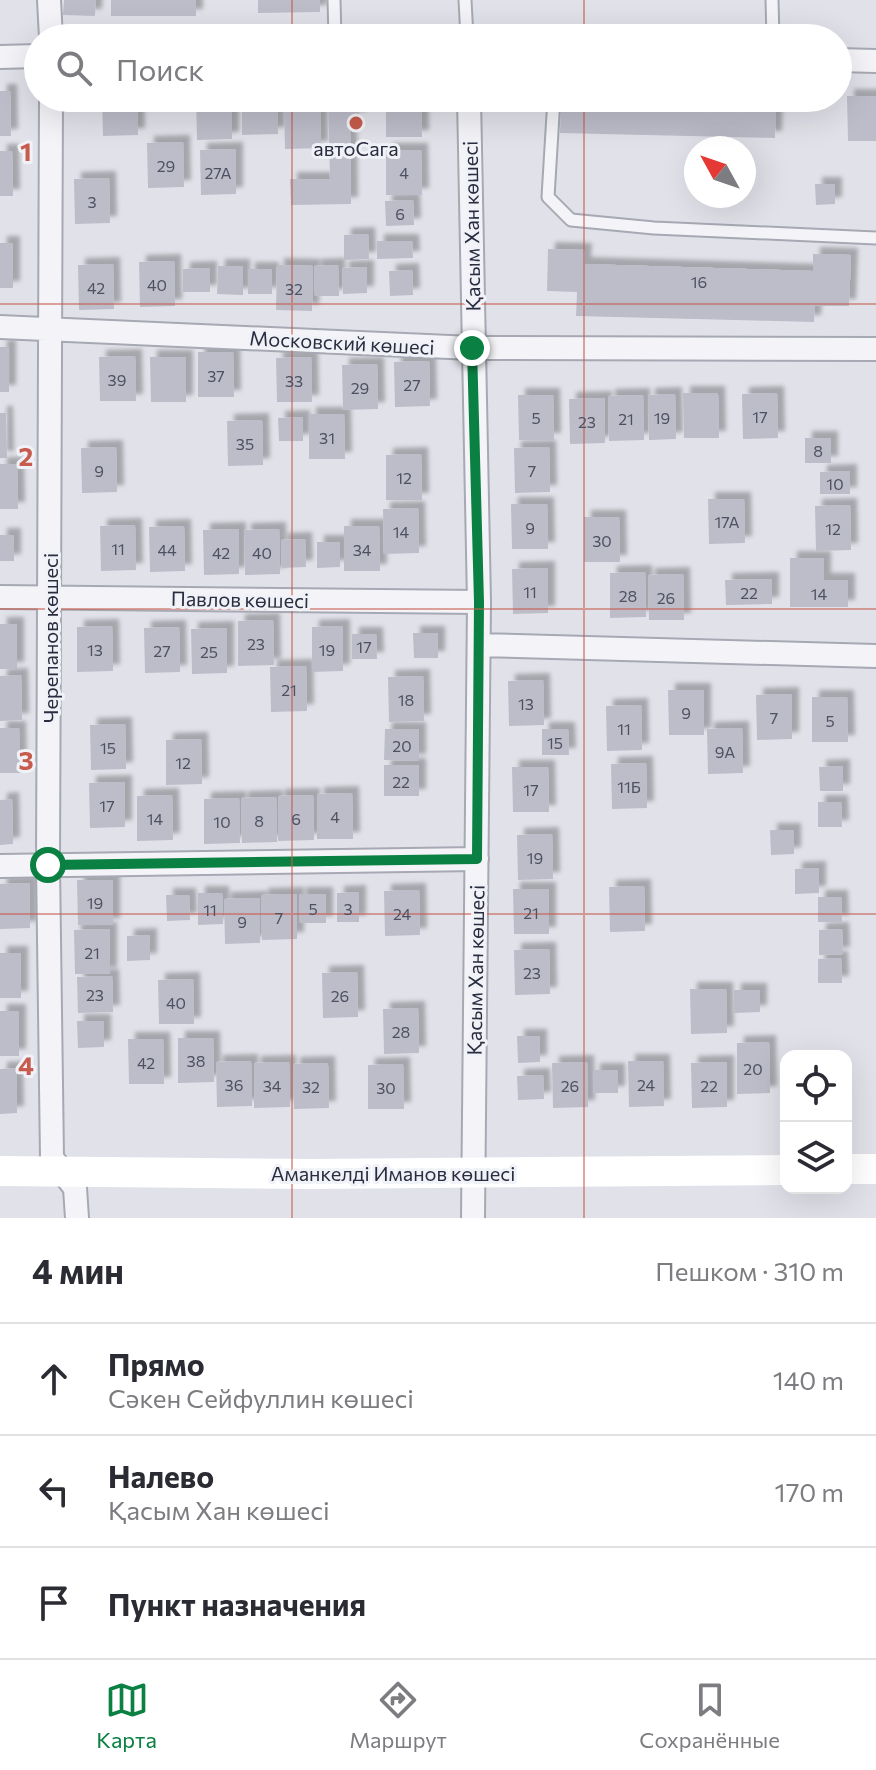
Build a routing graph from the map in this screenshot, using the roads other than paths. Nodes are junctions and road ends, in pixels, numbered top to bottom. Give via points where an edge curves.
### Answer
1 (49, 0) edge
2 (334, 0) edge
3 (465, 0) edge
4 (772, 0) edge
5 (50, 24) edge
6 (335, 24) edge
7 (466, 24) edge
8 (773, 24) edge
9 (24, 56) edge
10 (0, 57) edge
11 (852, 60) edge
12 (876, 61) edge
13 (51, 112) edge
14 (469, 112) edge
15 (553, 112) edge
16 (876, 238) edge
17 (0, 327) edge
18 (49, 328) junction
19 (472, 348) junction
20 (876, 349) edge
21 (0, 597) edge
22 (51, 597) junction
23 (479, 602) junction
24 (479, 645) junction
25 (876, 656) edge
26 (477, 859) junction
27 (48, 865) junction
28 (0, 866) edge
29 (852, 1169) edge
30 (876, 1169) edge
31 (780, 1170) edge
32 (0, 1171) edge
33 (63, 1172) junction
34 (472, 1173) junction
35 (77, 1218) edge
36 (473, 1218) edge

1 - 5 street
2 - 6 lane
3 - 7 lane
4 - 8 lane
9 - 10 street
11 - 12 street
13 - 18 street, Черепанов көшесі
14 - 19 street, Қасым Хан көшесі
15 - 16 lane via 548,197 571,220
17 - 18 street, Московский көшесі
18 - 19 street, Московский көшесі
18 - 22 street, Черепанов көшесі
19 - 20 street, Московский көшесі
19 - 23 street, Қасым Хан көшесі
21 - 22 street, Павлов көшесі
22 - 23 street, Павлов көшесі
22 - 27 street, Черепанов көшесі
23 - 24 street, Қасым Хан көшесі
24 - 25 street
24 - 26 street, Қасым Хан көшесі
26 - 27 street
26 - 34 street, Қасым Хан көшесі
27 - 28 street
27 - 33 street, Черепанов көшесі via 52,1158
29 - 30 main road
31 - 34 main road, Аманкелді Иманов көшесі
32 - 33 main road, Аманкелді Иманов көшесі
33 - 34 main road, Аманкелді Иманов көшесі
33 - 35 street, Черепанов көшесі via 75,1188
34 - 36 street, Қасым Хан көшесі

